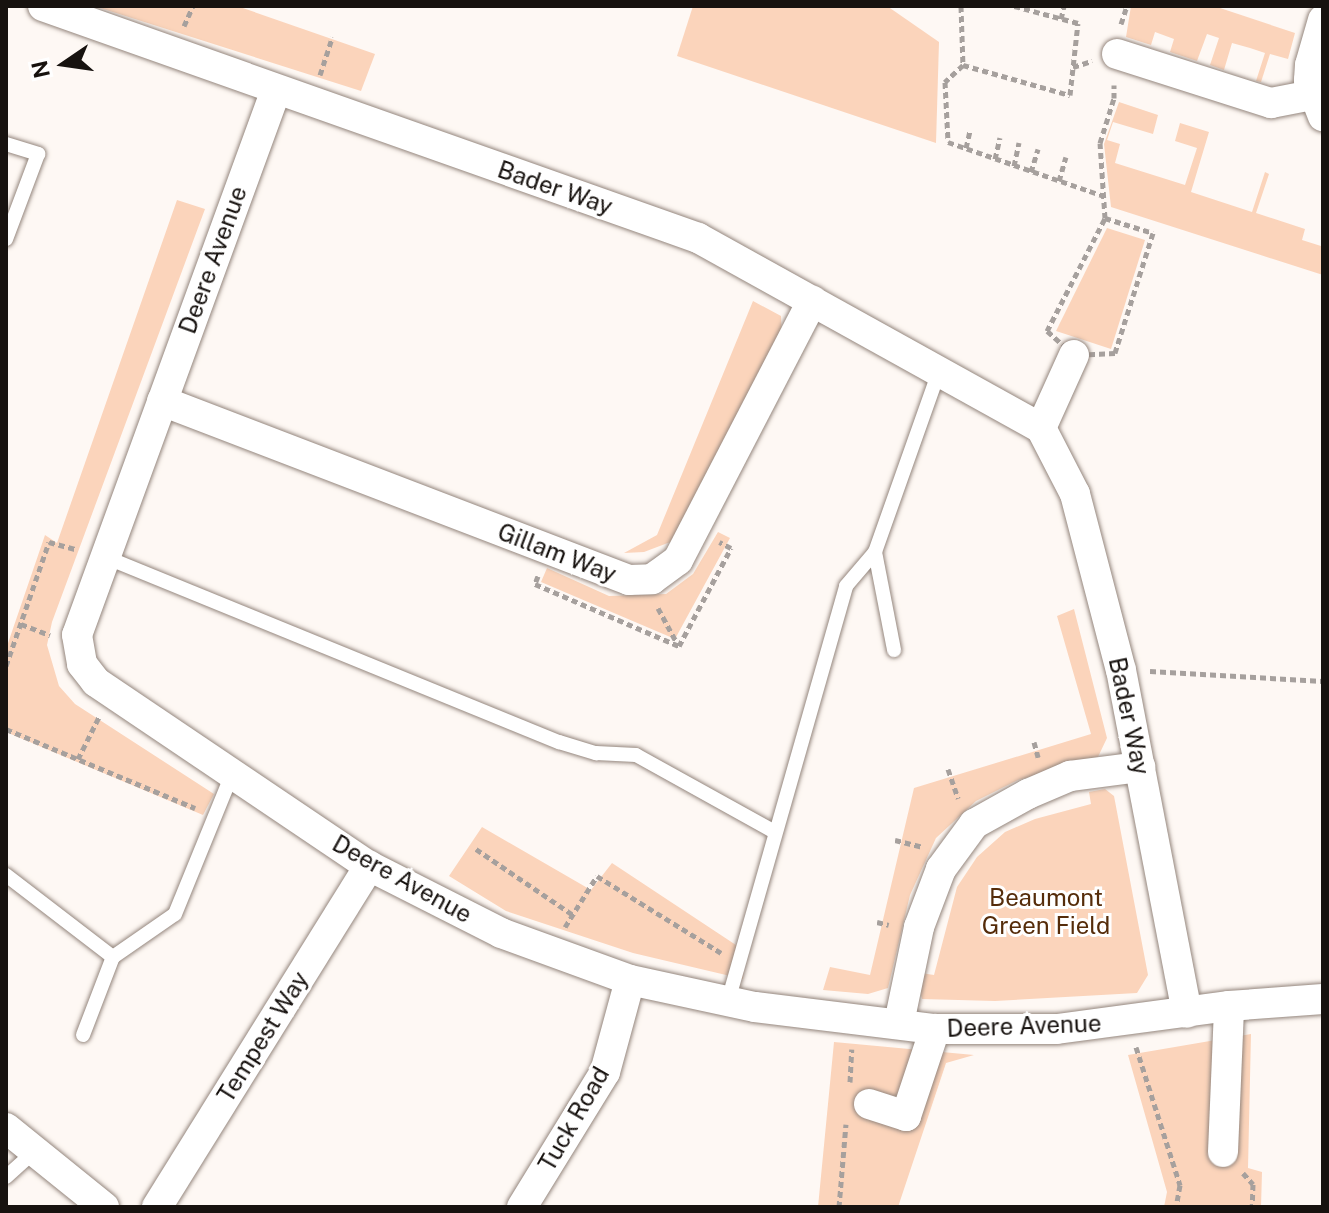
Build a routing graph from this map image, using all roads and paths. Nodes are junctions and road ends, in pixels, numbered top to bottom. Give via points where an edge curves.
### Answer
1 (43, 6) edge
2 (961, 6) edge
3 (1014, 6) edge
4 (1064, 6) edge
5 (1127, 6) edge
6 (1035, 9) edge
7 (1061, 19) junction
8 (1323, 20) edge
9 (1117, 54) junction
10 (963, 65) junction
11 (276, 90) junction
12 (1318, 105) edge
13 (970, 131) dead end
14 (1000, 138) dead end
15 (1019, 143) dead end
16 (6, 144) edge
17 (966, 148) junction
18 (1038, 149) dead end
19 (1066, 157) dead end
20 (995, 159) junction
21 (1014, 166) junction
22 (1031, 172) junction
23 (1059, 181) junction
24 (1104, 196) junction
25 (1105, 218) junction
26 (6, 239) edge
27 (812, 301) junction
28 (1074, 355) junction
29 (939, 371) junction
30 (162, 401) junction
31 (1041, 428) junction
32 (875, 552) junction
33 (105, 557) junction
34 (643, 579) junction
35 (679, 646) dead end
36 (894, 650) dead end
37 (6, 666) edge
38 (1121, 670) junction
39 (1323, 681) edge
40 (111, 693) junction
41 (6, 729) edge
42 (78, 759) junction
43 (1140, 767) junction
44 (225, 769) junction
45 (775, 832) junction
46 (476, 849) dead end
47 (369, 866) junction
48 (6, 875) edge
49 (573, 915) junction
50 (550, 951) junction
51 (113, 957) junction
52 (738, 964) junction
53 (630, 980) junction
54 (1323, 999) edge
55 (728, 1001) junction
56 (1229, 1006) junction
57 (1187, 1013) junction
58 (1129, 1022) junction
59 (899, 1023) junction
60 (935, 1029) junction
61 (83, 1035) dead end
62 (869, 1104) dead end
63 (6, 1128) edge
64 (1223, 1152) dead end
65 (33, 1153) junction
66 (6, 1177) edge
67 (104, 1207) edge
68 (157, 1207) edge
69 (522, 1207) edge
70 (1176, 1207) edge

1 - 11 street, Bader Way
2 - 10 path
3 - 6 path
4 - 7 path
5 - 9 path
6 - 7 path
7 - 10 path via 1078,23 1070,95
8 - 12 street via 1310,65
9 - 12 street via 1271,103
9 - 24 path via 1114,98 1100,143
10 - 17 path via 945,82 948,142
11 - 27 street, Bader Way via 698,238
11 - 30 street, Deere Avenue
13 - 17 path
14 - 20 path
15 - 21 path
16 - 26 lane via 38,154
17 - 20 path
18 - 22 path
19 - 23 path
20 - 21 path
21 - 22 path
22 - 23 path
23 - 24 path
24 - 25 path
25 - 28 path via 1047,331
25 - 28 path via 1153,233 1115,353
27 - 29 street, Bader Way
27 - 34 street, Gillam Way via 678,560 652,579
28 - 31 street
29 - 31 street, Bader Way
29 - 32 lane
30 - 33 street, Deere Avenue
30 - 34 street, Gillam Way via 629,580
31 - 38 street, Bader Way via 1075,494
32 - 36 lane
32 - 45 lane via 846,586
33 - 37 path via 49,542
33 - 40 street, Deere Avenue via 77,635 82,664
33 - 45 lane via 559,742 596,753 636,755
34 - 35 path
38 - 39 path
38 - 43 street, Bader Way
40 - 42 path
40 - 44 street, Deere Avenue
41 - 42 path
42 - 44 path via 199,810
43 - 57 street, Bader Way
43 - 59 street via 1070,776 974,824 941,869 919,927
44 - 47 street, Deere Avenue
44 - 51 lane via 175,914
45 - 52 lane
46 - 49 path
47 - 50 street, Deere Avenue via 501,933
47 - 68 street, Tempest Way
48 - 51 lane
49 - 50 path
49 - 52 path via 597,876
50 - 53 street, Deere Avenue
51 - 61 lane
52 - 55 lane
53 - 55 street, Deere Avenue
53 - 69 street, Tuck Road via 605,1072
54 - 56 street, Deere Avenue
55 - 59 street, Deere Avenue
56 - 57 street, Deere Avenue
56 - 64 street
57 - 58 street, Deere Avenue
58 - 60 street, Deere Avenue via 1057,1029
58 - 70 path via 1180,1185
59 - 60 street, Deere Avenue
60 - 62 street via 906,1116
63 - 65 street
65 - 66 lane
65 - 67 street

